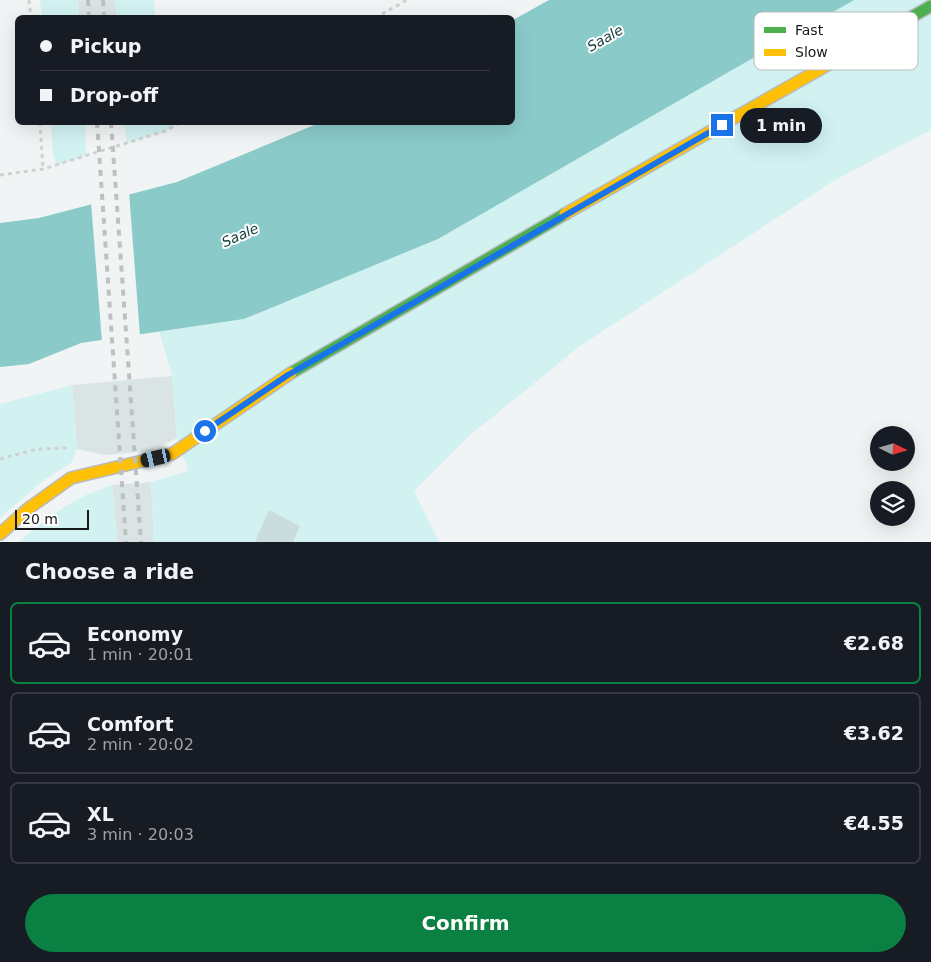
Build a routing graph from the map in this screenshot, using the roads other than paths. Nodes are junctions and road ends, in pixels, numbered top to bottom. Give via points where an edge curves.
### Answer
1 (931, 6) edge
2 (918, 13) edge
3 (819, 70) edge
4 (0, 534) edge

1 - 2 street
3 - 4 street via 296,370 172,454 71,478

